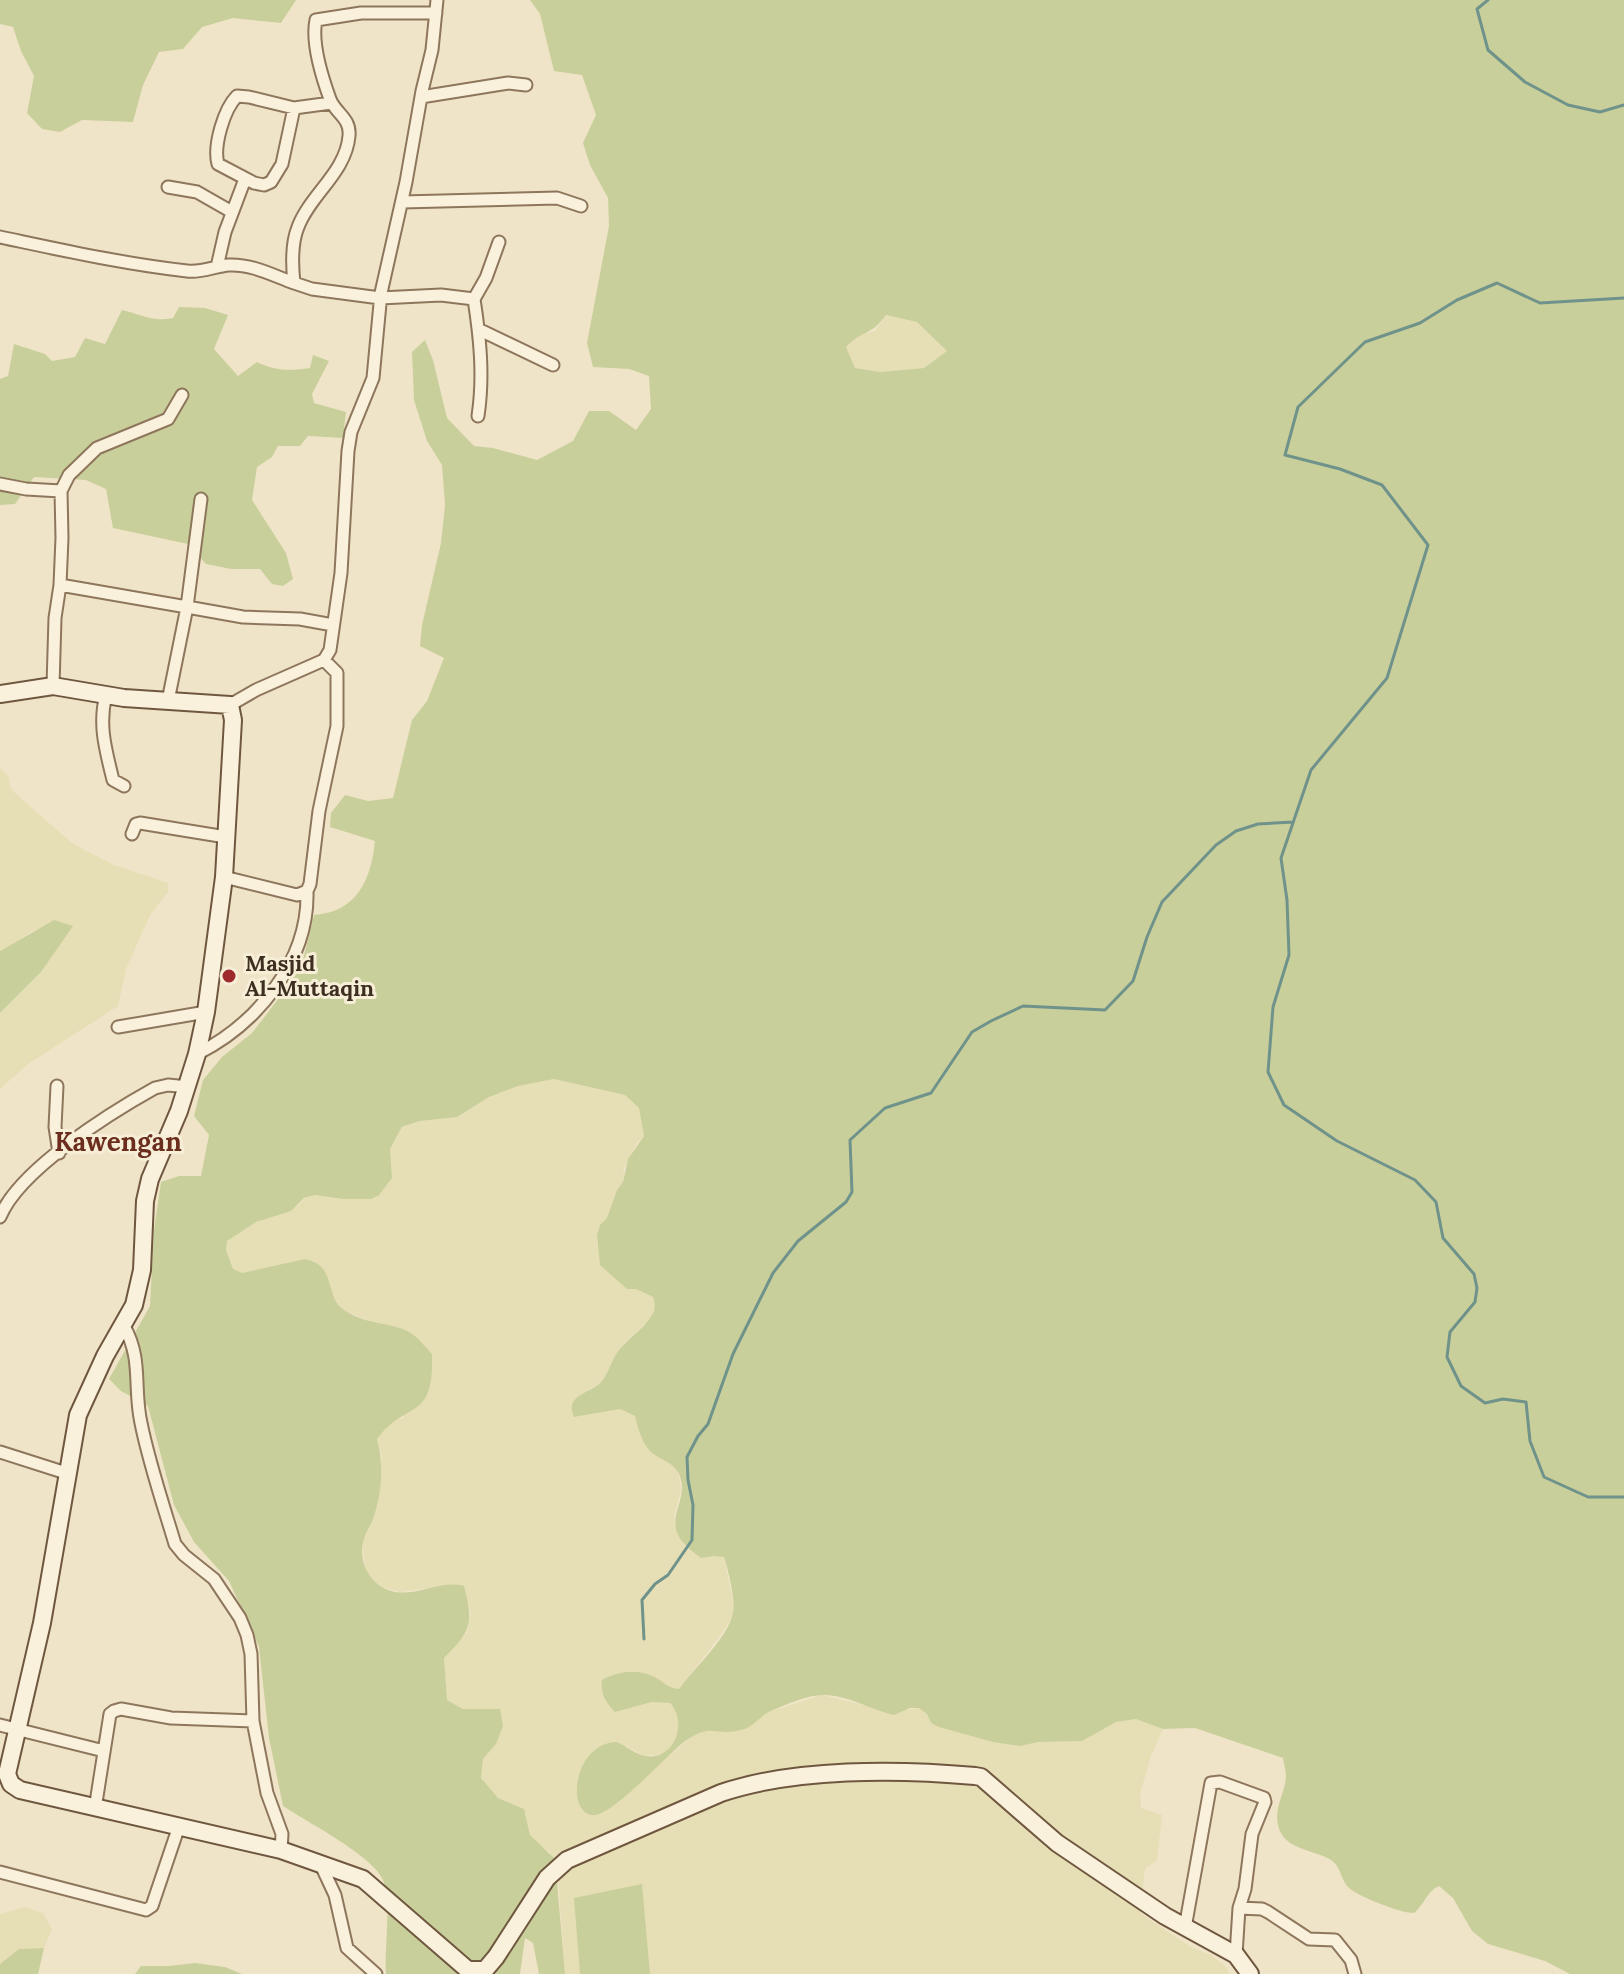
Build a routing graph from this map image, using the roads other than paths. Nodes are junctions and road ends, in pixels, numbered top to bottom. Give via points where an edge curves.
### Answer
1 (436, 6) edge
2 (526, 85) dead end
3 (421, 97) junction
4 (331, 103) junction
5 (294, 108) junction
6 (245, 179) junction
7 (168, 187) dead end
8 (402, 202) junction
9 (581, 206) dead end
10 (232, 212) junction
11 (0, 237) edge
12 (499, 242) dead end
13 (217, 267) junction
14 (294, 283) junction
15 (380, 298) junction
16 (474, 299) junction
17 (480, 330) junction
18 (553, 365) dead end
19 (182, 395) dead end
20 (478, 416) dead end
21 (0, 484) edge
22 (61, 491) junction
23 (201, 499) dead end
24 (60, 585) junction
25 (187, 607) junction
26 (333, 625) junction
27 (324, 660) junction
28 (53, 686) junction
29 (0, 694) edge
30 (106, 695) junction
31 (168, 701) junction
32 (230, 705) junction
33 (124, 786) dead end
34 (132, 834) dead end
35 (226, 837) junction
36 (224, 877) junction
37 (307, 891) junction
38 (206, 1012) junction
39 (118, 1027) dead end
40 (197, 1054) junction
41 (57, 1086) dead end
42 (188, 1087) junction
43 (59, 1153) junction
44 (0, 1217) edge
45 (124, 1326) junction
46 (0, 1452) edge
47 (66, 1473) junction
48 (253, 1721) junction
49 (0, 1725) edge
50 (17, 1730) junction
51 (104, 1751) junction
52 (5, 1786) edge
53 (95, 1809) junction
54 (179, 1826) junction
55 (281, 1850) junction
56 (320, 1863) junction
57 (0, 1872) edge
58 (1239, 1908) junction
59 (1185, 1928) junction
60 (1236, 1955) junction
61 (376, 1974) edge
62 (1250, 1974) edge
63 (1355, 1974) edge

1 - 3 street
1 - 4 street via 316,20
2 - 3 street via 508,83
3 - 8 street
4 - 5 street
4 - 14 street via 346,119 349,136 343,159 298,228
5 - 6 street via 282,164 271,182
5 - 6 street via 234,98 216,160
6 - 10 street
7 - 10 street via 197,192
8 - 9 street via 557,198
8 - 15 street
10 - 13 street
11 - 13 street via 135,264 194,272
12 - 16 street
13 - 14 street via 250,266
14 - 15 street
15 - 16 street
15 - 26 street via 373,378 348,451
16 - 17 street
17 - 18 street
17 - 20 street
19 - 22 street via 168,419 97,448 69,475
21 - 22 street
22 - 24 street
23 - 25 street
24 - 25 street
24 - 28 street
25 - 26 street
25 - 31 street
26 - 27 street
27 - 32 street
27 - 37 street via 337,673 339,709
28 - 29 main road
28 - 30 main road
30 - 31 main road
30 - 33 street via 104,747 113,780
31 - 32 main road
32 - 35 main road
34 - 35 street via 140,823
35 - 36 main road
36 - 37 street via 297,895
36 - 38 main road
37 - 40 street via 302,937 274,987 239,1029
38 - 39 street
38 - 40 main road
40 - 42 main road
41 - 43 street
42 - 43 street via 155,1088
42 - 45 main road via 150,1179 139,1290
43 - 44 street via 17,1188
45 - 47 main road via 83,1399
45 - 48 street via 134,1343 141,1423 175,1544 214,1579 247,1635
46 - 47 street
47 - 50 main road via 42,1623
48 - 51 street via 118,1710 110,1714
48 - 55 street via 267,1793 282,1834
49 - 50 street
50 - 51 street
50 - 52 main road
51 - 53 street
52 - 53 main road
53 - 54 main road
54 - 55 main road
54 - 57 street via 152,1906 146,1910
55 - 56 main road
56 - 59 main road via 366,1880 468,1970 485,1970 547,1878 567,1860 721,1793 845,1773 959,1774 981,1777 1057,1843
56 - 61 street via 335,1895 347,1948
58 - 59 street via 1252,1834 1265,1800 1215,1782
58 - 60 street
58 - 63 street via 1262,1909 1309,1939 1335,1940
59 - 60 main road
60 - 62 main road

